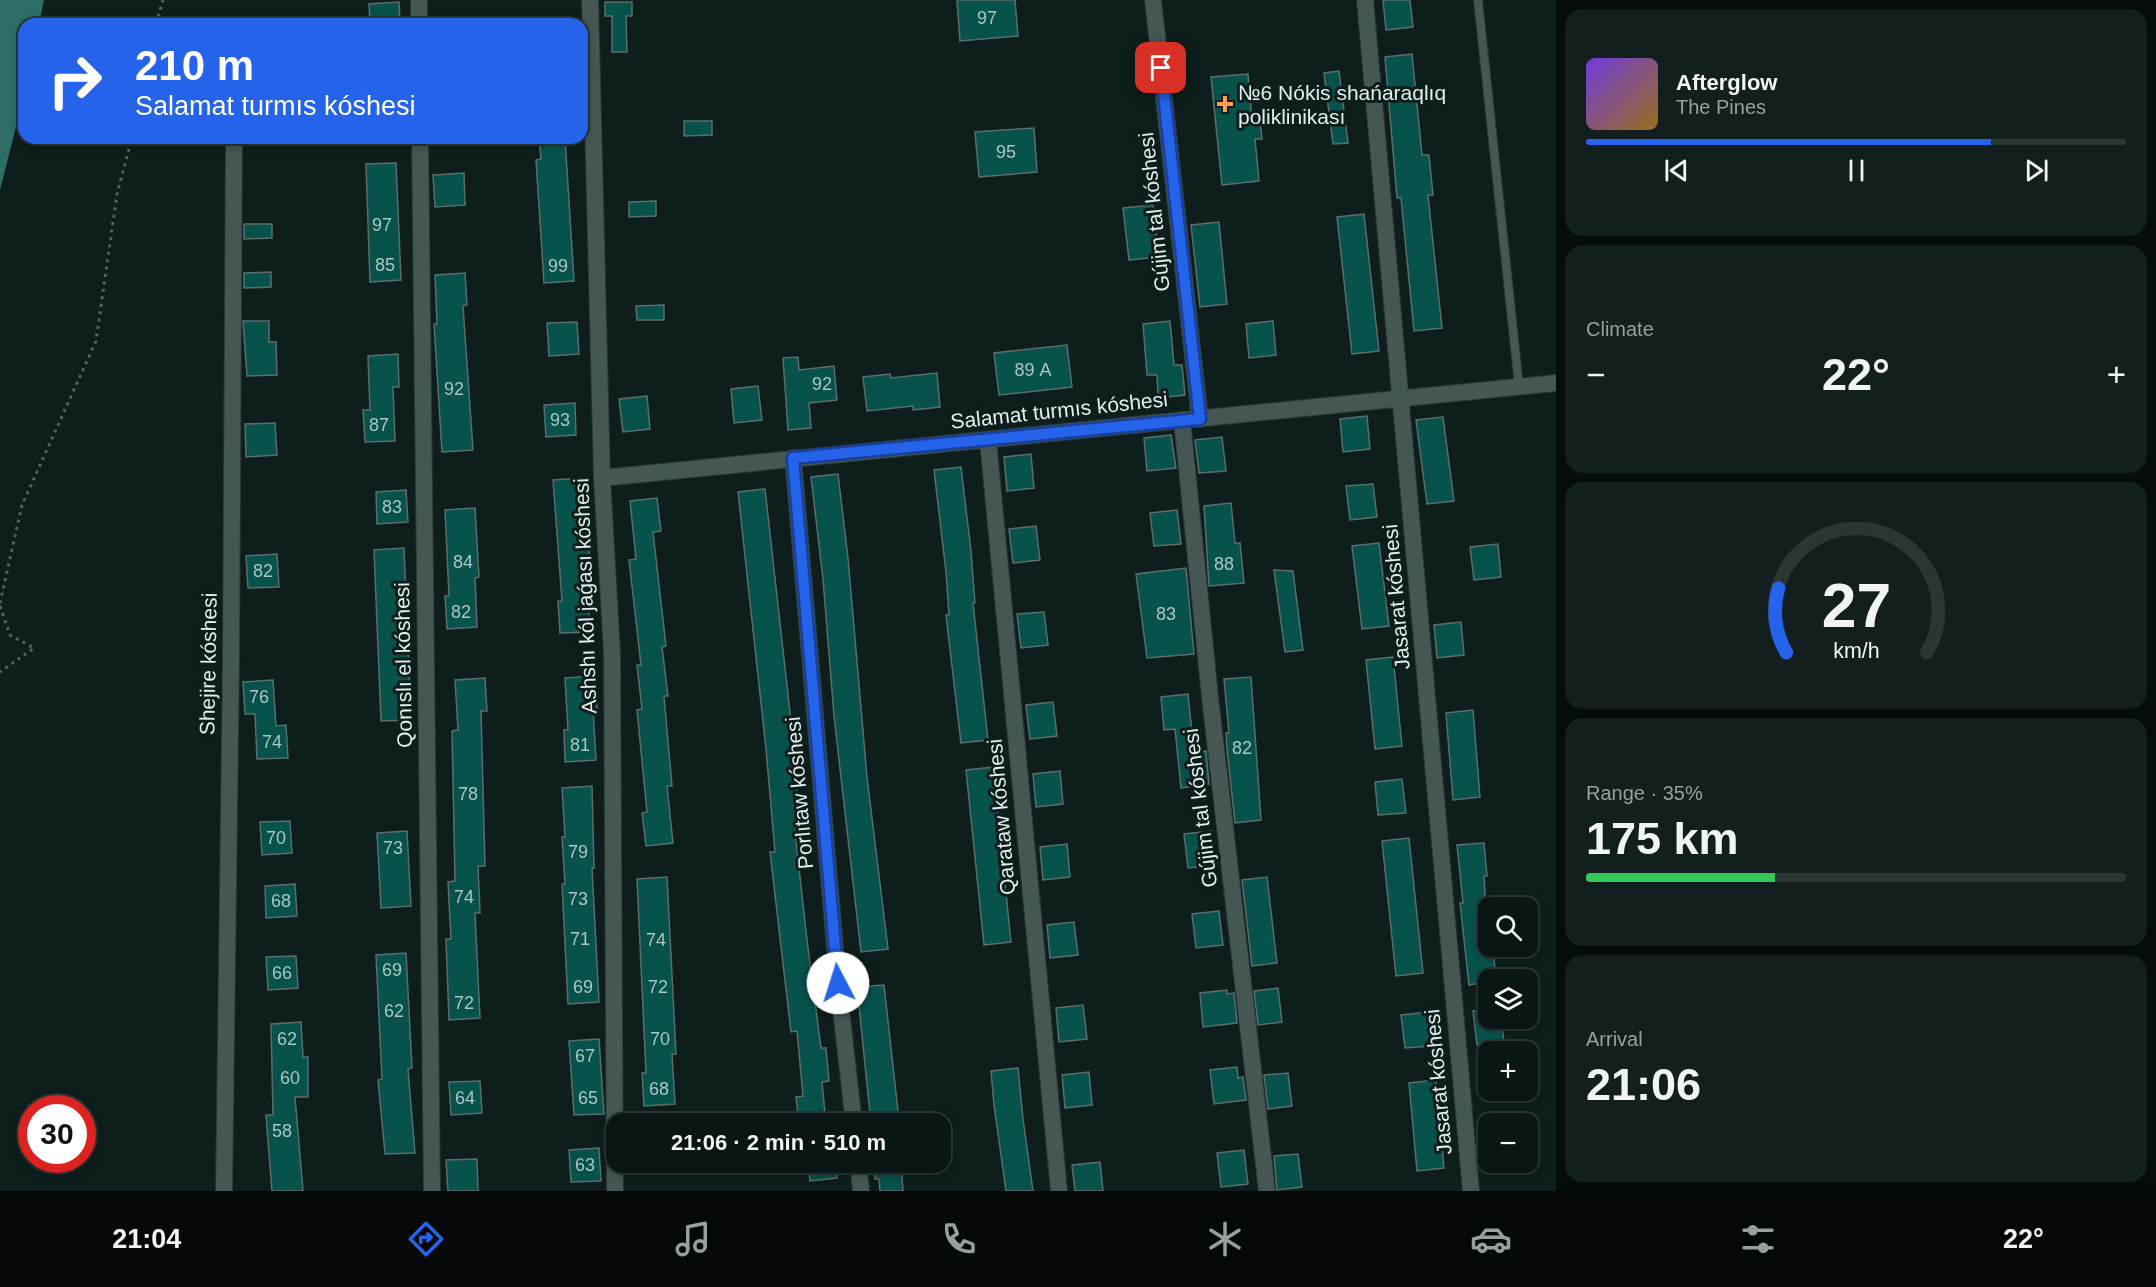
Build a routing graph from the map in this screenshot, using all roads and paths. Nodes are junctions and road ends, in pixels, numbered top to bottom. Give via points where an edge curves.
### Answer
1 (163, 0) edge
2 (419, 0) edge
3 (590, 0) edge
4 (1153, 0) edge
5 (1365, 0) edge
6 (1478, 0) edge
7 (158, 18) edge
8 (419, 18) edge
9 (130, 144) edge
10 (234, 144) edge
11 (420, 144) edge
12 (1556, 383) edge
13 (1519, 387) junction
14 (1401, 398) junction
15 (1200, 419) junction
16 (1182, 420) junction
17 (987, 440) junction
18 (793, 458) junction
19 (602, 478) junction
20 (0, 604) edge
21 (0, 672) edge
22 (853, 1113) edge
23 (859, 1173) edge
24 (224, 1191) edge
25 (432, 1191) edge
26 (615, 1191) edge
27 (861, 1191) edge
28 (1059, 1191) edge
29 (1267, 1191) edge
30 (1471, 1191) edge

1 - 7 path
2 - 8 street
3 - 19 street, Ashshı kól jaǵası kóshesi
4 - 15 street, Gújim tal kóshesi
5 - 14 street, Jasarat kóshesi
6 - 13 lane
9 - 20 path via 117,194 96,341 22,505
10 - 24 street, Shejire kóshesi
11 - 25 street, Qonıslı el kóshesi
12 - 13 street, Salamat turmıs kóshesi
13 - 14 street, Salamat turmıs kóshesi
14 - 15 street, Salamat turmıs kóshesi
14 - 30 street, Jasarat kóshesi
15 - 16 street, Salamat turmıs kóshesi
16 - 17 street, Salamat turmıs kóshesi
16 - 29 street, Gújim tal kóshesi
17 - 18 street, Salamat turmıs kóshesi
17 - 28 street, Qarataw kóshesi
18 - 19 street, Salamat turmıs kóshesi
18 - 22 street, Porlıtaw kóshesi
19 - 26 street, Ashshı kól jaǵası kóshesi via 612,653
20 - 21 path via 10,635 34,648
23 - 27 street

